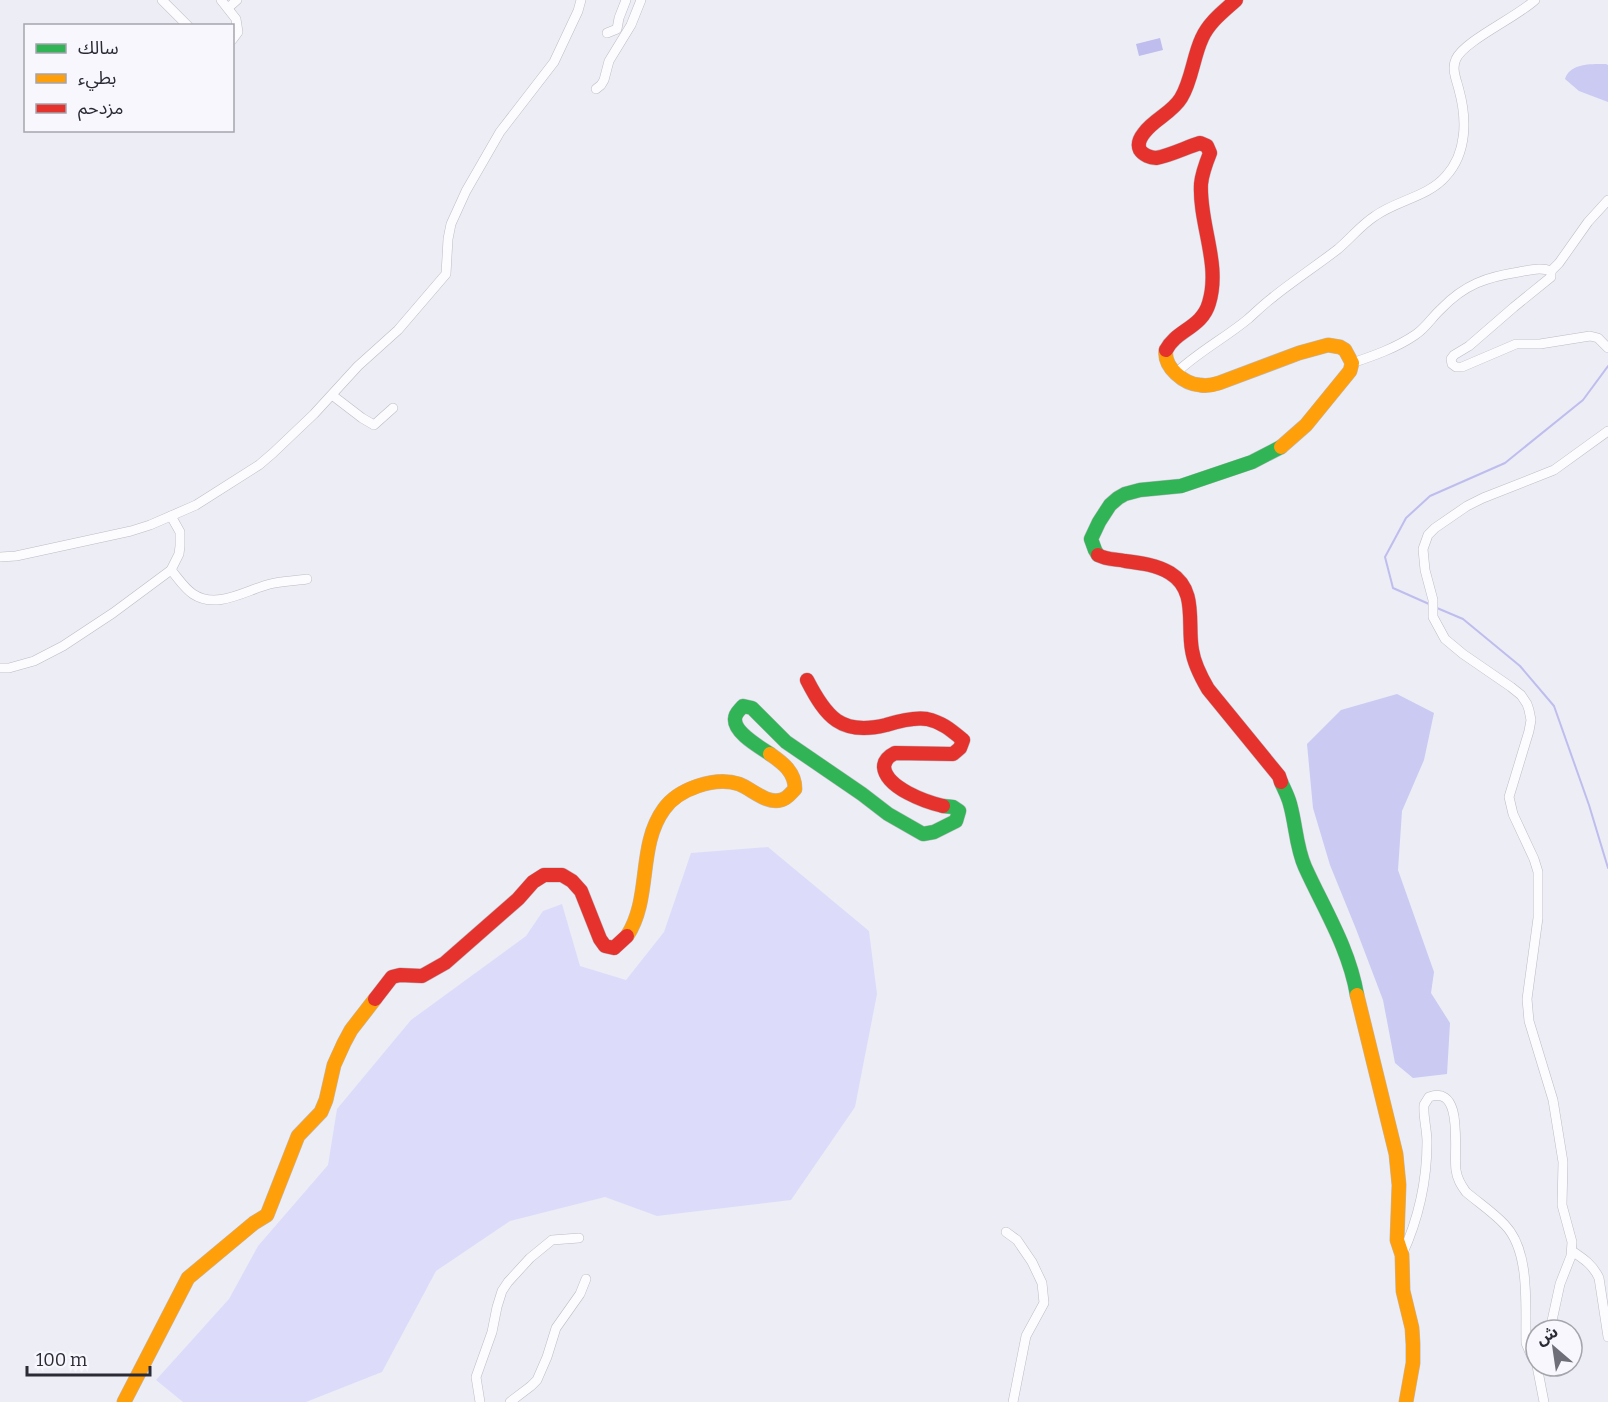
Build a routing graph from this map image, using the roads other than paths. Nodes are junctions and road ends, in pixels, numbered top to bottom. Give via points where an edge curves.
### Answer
1 (162, 0) edge
2 (237, 0) edge
3 (581, 0) edge
4 (626, 0) edge
5 (641, 0) edge
6 (1236, 0) edge
7 (1535, 0) edge
8 (225, 3) edge
9 (186, 24) edge
10 (607, 33) dead end
11 (234, 37) edge
12 (596, 89) dead end
13 (1608, 200) edge
14 (1551, 271) junction
15 (1605, 344) edge
16 (1352, 363) junction
17 (1176, 374) junction
18 (332, 396) junction
19 (393, 408) dead end
20 (1608, 431) edge
21 (171, 516) junction
22 (0, 557) edge
23 (171, 570) junction
24 (307, 579) dead end
25 (0, 668) edge
26 (807, 680) dead end
27 (1006, 1232) dead end
28 (579, 1238) dead end
29 (1572, 1251) junction
30 (1402, 1255) junction
31 (586, 1280) dead end
32 (1525, 1318) edge
33 (1553, 1318) edge
34 (1608, 1337) edge
35 (1540, 1378) edge
36 (124, 1402) edge
37 (480, 1402) edge
38 (510, 1402) edge
39 (1013, 1402) edge
40 (1406, 1402) edge
41 (1544, 1402) edge

1 - 9 street
2 - 8 street
3 - 18 street via 554,62 500,132 466,191 448,239 446,274 398,330
4 - 10 street via 616,29
5 - 12 street via 609,61 604,80
6 - 17 street via 1202,38 1181,98 1143,134 1139,144 1143,154 1155,158 1200,143 1210,153 1201,192 1213,274 1211,295 1201,318 1166,349 1167,363
7 - 17 street via 1469,44 1456,58 1454,69 1464,111 1462,145 1455,165 1443,179 1376,214 1340,247
8 - 11 street via 238,26
13 - 14 street
14 - 15 street via 1547,281 1454,355 1452,364 1462,367 1520,343 1595,336
14 - 16 street via 1503,274 1482,280 1446,304 1416,334
16 - 17 street via 1345,350 1328,345 1211,386 1188,383
16 - 30 street via 1350,371 1287,443 1237,468 1181,486 1125,494 1116,499 1091,539 1096,554 1104,558 1148,564 1182,583 1188,599 1194,659 1201,677 1280,776 1304,865 1346,952 1356,988 1396,1154 1397,1240
18 - 19 street via 374,426
18 - 21 street via 259,465 212,496
20 - 29 street via 1554,470 1467,506 1428,535 1423,557 1433,617 1445,639 1521,695 1529,710 1529,731 1510,804 1538,872 1538,918 1527,999 1529,1021 1560,1140 1562,1205
21 - 22 street via 112,536
21 - 23 street via 180,532 180,546
23 - 24 street via 194,595 211,600 234,597 270,584
23 - 25 street via 63,646 34,661
26 - 36 street via 817,699 844,726 866,729 922,718 940,722 958,735 962,746 952,754 895,753 883,765 888,778 914,797 943,807 956,807 956,821 923,834 786,742 752,708 743,706 735,718 737,728 793,776 795,789 788,798 772,801 731,782 701,785 676,796 655,824 634,923 624,942 615,948 605,946 600,939 581,891 572,881 562,875 544,875 445,963 422,976 392,978 344,1043 321,1112 297,1136 267,1215 188,1278
27 - 39 street via 1017,1240 1032,1262 1042,1283 1044,1303 1026,1336
28 - 37 street via 552,1240 530,1258 502,1291 476,1377
29 - 33 street
29 - 34 street via 1596,1270
30 - 32 street via 1420,1200 1427,1139 1424,1105 1429,1097 1439,1096 1448,1101 1454,1114 1455,1170 1461,1185 1505,1225 1522,1254
30 - 40 street via 1403,1291 1413,1344
31 - 38 street via 556,1328 537,1380
35 - 41 street

